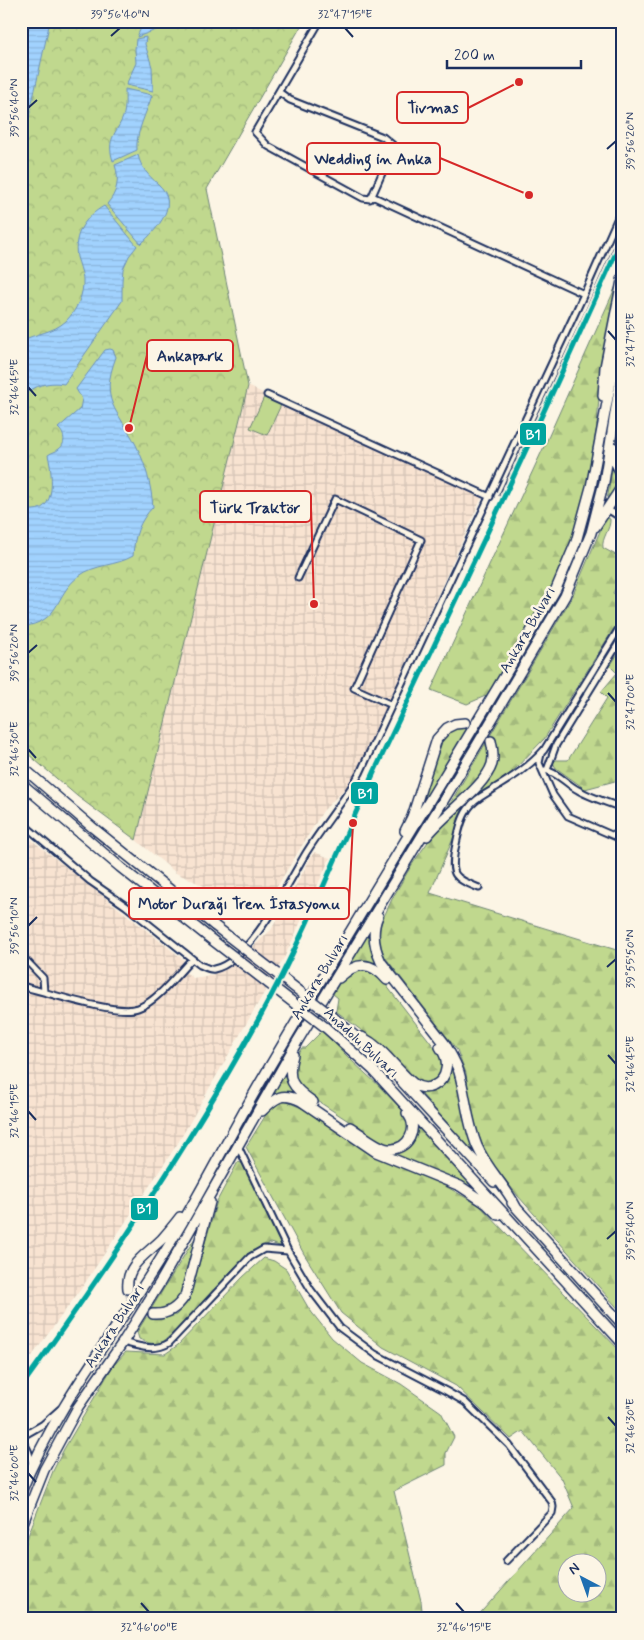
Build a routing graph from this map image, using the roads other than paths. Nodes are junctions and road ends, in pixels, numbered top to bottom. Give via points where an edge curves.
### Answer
1 (320, 21) edge
2 (279, 92) junction
3 (372, 196) junction
4 (623, 206) edge
5 (623, 276) edge
6 (584, 294) junction
7 (623, 318) edge
8 (623, 364) edge
9 (267, 395) dead end
10 (623, 398) edge
11 (614, 429) junction
12 (601, 436) junction
13 (612, 451) junction
14 (623, 463) edge
15 (623, 486) edge
16 (490, 496) junction
17 (607, 509) junction
18 (623, 519) edge
19 (591, 533) junction
20 (298, 578) dead end
21 (623, 622) edge
22 (623, 636) edge
23 (392, 705) junction
24 (465, 723) dead end
25 (491, 741) dead end
26 (541, 754) junction
27 (21, 766) edge
28 (544, 770) junction
29 (21, 783) edge
30 (623, 808) edge
31 (21, 822) edge
32 (623, 840) edge
33 (405, 862) junction
34 (479, 888) dead end
35 (366, 904) junction
36 (21, 956) edge
37 (192, 959) junction
38 (21, 986) edge
39 (330, 987) junction
40 (44, 992) junction
41 (348, 1030) junction
42 (338, 1038) junction
43 (297, 1042) junction
44 (252, 1122) junction
45 (238, 1146) junction
46 (208, 1176) junction
47 (214, 1188) junction
48 (516, 1207) junction
49 (288, 1251) junction
50 (566, 1281) junction
51 (128, 1289) dead end
52 (153, 1314) dead end
53 (623, 1325) edge
54 (123, 1342) junction
55 (623, 1344) edge
56 (64, 1406) junction
57 (21, 1437) edge
58 (21, 1442) edge
59 (32, 1465) junction
60 (21, 1492) edge
61 (21, 1528) edge
62 (506, 1561) dead end

1 - 2 street
2 - 3 street via 290,100 383,137 394,146
2 - 3 street via 255,132 268,146 363,198
3 - 6 street
4 - 6 street
5 - 12 main road, Ankara Bulvarı via 605,367
6 - 16 street
7 - 12 main road, Ankara Bulvarı
8 - 11 main road, Ankara Bulvarı
9 - 16 street
10 - 11 main road, Ankara Bulvarı
11 - 13 main road
11 - 19 main road, Ankara Bulvarı
12 - 35 main road, Ankara Bulvarı via 576,542 556,589
13 - 14 main road via 614,457
13 - 15 main road
15 - 17 main road
16 - 23 street
17 - 18 street
17 - 19 main road
19 - 33 main road, Ankara Bulvarı via 565,596
20 - 23 street via 335,499 421,540 354,688
21 - 26 street
22 - 28 street
23 - 37 street via 349,792 307,852 264,925 230,962 221,967 207,968
24 - 35 main road via 451,726 437,739 408,824
25 - 33 main road via 492,762 485,777 438,822
26 - 28 street via 539,763
26 - 34 street via 467,809 458,832 452,865 459,880
27 - 41 main road, Anadolu Bulvarı, bridge via 92,827
28 - 30 street via 552,771 590,797
28 - 32 street via 553,795 568,816
29 - 42 main road, Anadolu Bulvarı, bridge via 120,867
31 - 37 street via 90,881
33 - 39 main road, Ankara Bulvarı
33 - 48 main road via 401,877 375,923 376,952 387,971 445,1044 459,1071 477,1147
35 - 46 main road, Ankara Bulvarı
36 - 40 street via 43,978
37 - 40 street via 156,997 138,1008 93,1006
38 - 40 street
39 - 41 main road via 354,966 367,966 381,973 443,1051 447,1064 444,1077 431,1087 415,1084 371,1041
39 - 43 main road, Ankara Bulvarı
41 - 48 main road, Anadolu Bulvarı via 382,1059
42 - 43 main road via 353,1059 411,1118 412,1135 401,1146 382,1148 299,1092 291,1080 290,1070
42 - 50 main road, Anadolu Bulvarı via 373,1070
43 - 44 main road, Ankara Bulvarı
44 - 45 main road, Ankara Bulvarı
44 - 50 main road via 280,1096 302,1101 376,1152 460,1186 487,1204 552,1275
45 - 47 main road, Ankara Bulvarı
45 - 49 street
46 - 51 main road via 169,1231 132,1268
46 - 56 main road, Ankara Bulvarı via 148,1281
47 - 52 main road via 185,1296 166,1314
47 - 54 main road, Ankara Bulvarı
48 - 53 main road, Anadolu Bulvarı
49 - 54 street via 264,1250 250,1257 169,1343 145,1347
49 - 62 street via 340,1328 375,1354 465,1402 509,1445 552,1502 552,1513
50 - 55 main road, Anadolu Bulvarı
54 - 61 main road, Ankara Bulvarı via 74,1415 44,1470
56 - 57 street
56 - 59 main road, Ankara Bulvarı
58 - 59 street via 29,1452
59 - 60 main road, Ankara Bulvarı

